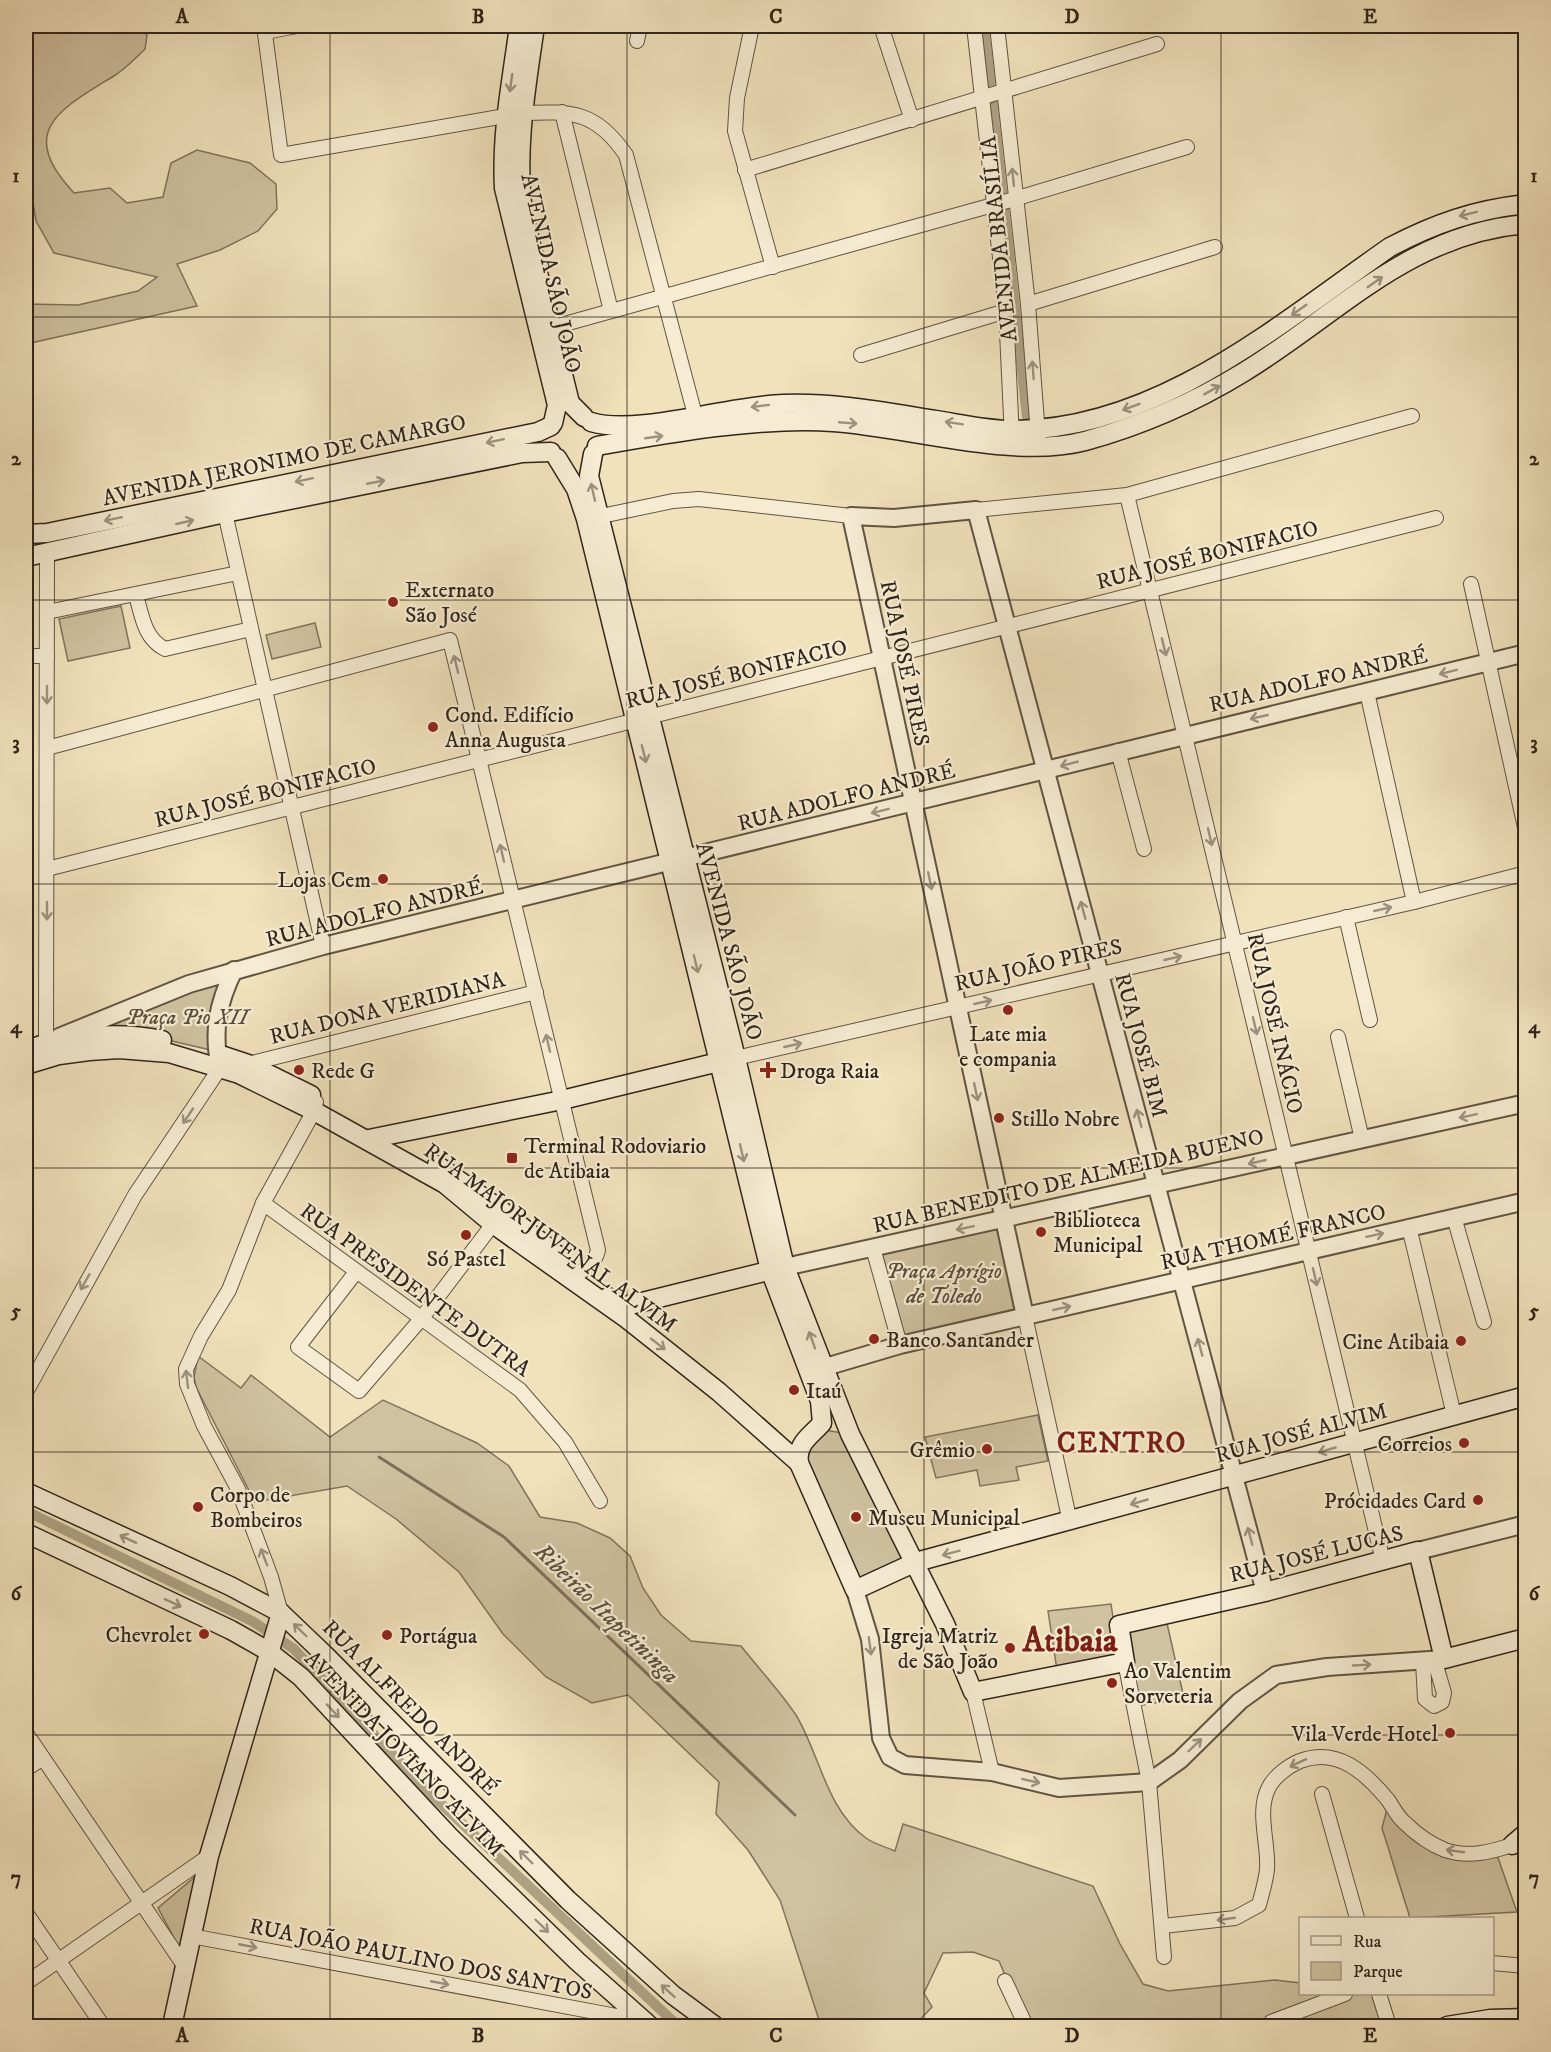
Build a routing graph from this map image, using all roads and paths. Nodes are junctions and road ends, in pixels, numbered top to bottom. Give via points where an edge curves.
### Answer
1 (297, 26) edge
2 (519, 26) edge
3 (535, 26) edge
4 (640, 26) edge
5 (752, 26) edge
6 (881, 26) edge
7 (974, 26) edge
8 (997, 26) edge
9 (265, 28) edge
10 (637, 41) dead end
11 (1157, 44) dead end
12 (992, 96) junction
13 (562, 112) junction
14 (514, 114) junction
15 (912, 120) junction
16 (1187, 147) dead end
17 (745, 170) junction
18 (1013, 200) junction
19 (1526, 204) edge
20 (995, 205) junction
21 (1526, 224) edge
22 (1215, 247) dead end
23 (773, 267) junction
24 (663, 297) junction
25 (1028, 304) junction
26 (611, 311) junction
27 (1006, 311) junction
28 (546, 329) junction
29 (861, 355) dead end
30 (695, 415) junction
31 (1412, 416) dead end
32 (587, 420) junction
33 (553, 425) junction
34 (1038, 429) junction
35 (1012, 438) junction
36 (1039, 448) junction
37 (595, 450) junction
38 (554, 455) junction
39 (1127, 495) junction
40 (976, 510) junction
41 (225, 513) junction
42 (851, 516) junction
43 (593, 518) junction
44 (1436, 518) dead end
45 (26, 534) edge
46 (47, 553) junction
47 (26, 557) edge
48 (238, 573) junction
49 (1471, 584) dead end
50 (1151, 590) junction
51 (136, 595) junction
52 (47, 612) junction
53 (1007, 626) junction
54 (251, 629) junction
55 (1526, 653) edge
56 (26, 656) edge
57 (47, 656) junction
58 (882, 658) junction
59 (1489, 662) junction
60 (264, 689) junction
61 (1366, 692) junction
62 (642, 718) junction
63 (1185, 734) junction
64 (47, 748) junction
65 (1118, 751) junction
66 (480, 759) junction
67 (1046, 770) junction
68 (913, 803) junction
69 (291, 807) junction
70 (1526, 832) edge
71 (1144, 849) dead end
72 (677, 861) junction
73 (47, 869) junction
74 (1526, 873) edge
75 (514, 901) junction
76 (1414, 902) junction
77 (1346, 917) junction
78 (1235, 943) junction
79 (323, 946) junction
80 (234, 970) junction
81 (1100, 975) junction
82 (536, 992) junction
83 (958, 1008) junction
84 (1370, 1020) dead end
85 (1338, 1037) dead end
86 (46, 1043) junction
87 (26, 1050) edge
88 (728, 1060) junction
89 (219, 1061) junction
90 (248, 1064) junction
91 (26, 1065) edge
92 (562, 1100) junction
93 (1526, 1103) edge
94 (315, 1104) junction
95 (389, 1137) junction
96 (369, 1139) junction
97 (1362, 1139) junction
98 (1286, 1156) junction
99 (1156, 1185) junction
100 (1526, 1201) edge
101 (263, 1203) junction
102 (495, 1216) junction
103 (1454, 1217) junction
104 (1004, 1219) junction
105 (1409, 1227) junction
106 (873, 1248) junction
107 (1308, 1250) junction
108 (777, 1269) junction
109 (356, 1272) junction
110 (576, 1276) junction
111 (1182, 1280) junction
112 (644, 1302) junction
113 (622, 1306) joint
114 (1025, 1316) junction
115 (421, 1319) junction
116 (1484, 1322) dead end
117 (634, 1325) junction
118 (900, 1345) junction
119 (822, 1368) junction
120 (26, 1392) edge
121 (1526, 1396) edge
122 (1454, 1415) junction
123 (817, 1428) junction
124 (849, 1434) junction
125 (1354, 1442) junction
126 (799, 1462) junction
127 (1234, 1475) junction
128 (26, 1492) edge
129 (600, 1501) dead end
130 (1070, 1522) junction
131 (1526, 1524) edge
132 (26, 1533) edge
133 (1418, 1551) junction
134 (1383, 1561) junction
135 (916, 1562) junction
136 (855, 1590) junction
137 (1265, 1592) junction
138 (279, 1617) junction
139 (1526, 1638) edge
140 (249, 1640) junction
141 (269, 1646) junction
142 (1434, 1661) junction
143 (1125, 1662) junction
144 (288, 1666) junction
145 (262, 1670) junction
146 (973, 1692) junction
147 (26, 1734) edge
148 (43, 1758) junction
149 (26, 1769) edge
150 (992, 1772) junction
151 (1149, 1782) junction
152 (1322, 1794) dead end
153 (1521, 1841) edge
154 (209, 1856) junction
155 (140, 1903) junction
156 (26, 1913) edge
157 (1357, 1917) edge
158 (1163, 1926) junction
159 (191, 1936) junction
160 (1164, 1957) dead end
161 (57, 1960) junction
162 (1494, 1963) edge
163 (183, 1964) junction
164 (1526, 1966) edge
165 (1005, 1982) dead end
166 (26, 1983) edge
167 (1343, 1995) edge
168 (1379, 1995) edge
169 (1526, 2018) edge
170 (1271, 2022) dead end
171 (645, 2025) edge
172 (103, 2026) edge
173 (172, 2026) edge
174 (714, 2026) edge
175 (1026, 2026) edge
176 (1389, 2026) edge
177 (1447, 2026) edge

1 - 9 street
2 -> 14 main road, AVENIDA SÃO JOÃO
3 - 14 main road, AVENIDA SÃO JOÃO
4 - 10 street
5 - 17 street via 736,98 735,131
6 - 15 street
7 - 12 street, AVENIDA BRASÍLIA
8 - 12 street, AVENIDA BRASÍLIA
9 - 14 street via 281,155
11 - 12 street
12 - 15 street
18 -> 12 street, AVENIDA BRASÍLIA
12 - 20 street, AVENIDA BRASÍLIA
13 - 14 street
13 - 24 street via 592,119 612,133 626,154
13 - 26 street
14 - 28 main road, AVENIDA SÃO JOÃO via 502,160 504,188 530,264
15 - 17 street
16 - 18 street
17 - 23 street
18 - 20 street
18 - 25 street, AVENIDA BRASÍLIA
19 -> 34 main road via 1460,216 1390,247 1224,361 1159,395 1108,414
20 - 23 street
20 - 27 street, AVENIDA BRASÍLIA
36 -> 21 main road via 1083,442 1198,397 1244,373 1424,250 1481,231
22 - 25 street
23 - 24 street
24 - 26 street
24 - 30 street
34 -> 25 street, AVENIDA BRASÍLIA
26 - 28 street
27 - 29 street
27 - 35 street, AVENIDA BRASÍLIA
28 - 32 main road, AVENIDA SÃO JOÃO via 570,403
28 - 33 main road, AVENIDA SÃO JOÃO via 557,405
30 - 32 main road via 612,426
35 -> 30 main road via 817,404 765,405
31 - 39 street
32 - 33 main road via 567,415
32 - 37 main road via 595,429
33 - 38 main road via 548,439
33 -> 45 main road, AVENIDA JERONIMO DE CAMARGO via 538,432 47,533
34 - 35 main road
34 - 36 street, AVENIDA BRASÍLIA
35 - 36 main road
37 -> 35 main road via 749,425 804,421
37 - 38 main road via 587,459 572,464
43 -> 37 main road, AVENIDA SÃO JOÃO via 589,476
41 -> 38 main road via 522,453
38 - 43 main road, AVENIDA SÃO JOÃO
39 - 40 street
39 - 50 street, RUA JOSÉ INÁCIO
40 - 42 street via 894,518
40 - 53 street, RUA JOSÉ BIM
46 -> 41 main road
41 - 48 street
42 - 43 street via 699,499
42 - 58 street, RUA JOSÉ PIRES
43 - 62 main road, AVENIDA SÃO JOÃO
44 - 50 street, RUA JOSÉ BONIFACIO
46 - 47 main road
46 - 52 street
48 - 51 street
48 - 54 street
49 - 59 street
50 - 53 street, RUA JOSÉ BONIFACIO
50 -> 63 street, RUA JOSÉ INÁCIO
51 - 52 street
51 - 54 street via 148,635 154,644 165,649
52 - 57 street
53 - 58 street, RUA JOSÉ BONIFACIO
53 - 67 street, RUA JOSÉ BIM
54 - 60 street
55 - 59 street, RUA ADOLFO ANDRÉ
56 - 57 street
57 -> 64 street
58 - 62 street, RUA JOSÉ BONIFACIO
58 - 68 street, RUA JOSÉ PIRES
59 -> 61 street, RUA ADOLFO ANDRÉ
59 - 70 street
60 - 64 street
66 -> 60 street via 450,640
60 - 69 street
61 -> 63 street, RUA ADOLFO ANDRÉ
61 - 76 street
62 - 66 street, RUA JOSÉ BONIFACIO
62 - 72 main road, AVENIDA SÃO JOÃO
63 - 65 street, RUA ADOLFO ANDRÉ
63 -> 78 street, RUA JOSÉ INÁCIO
64 - 73 street
65 -> 67 street, RUA ADOLFO ANDRÉ
65 - 71 street
66 - 69 street, RUA JOSÉ BONIFACIO
75 -> 66 street
67 - 68 street, RUA ADOLFO ANDRÉ
81 -> 67 street, RUA JOSÉ BIM
68 -> 72 street, RUA ADOLFO ANDRÉ
68 -> 83 street, RUA JOSÉ PIRES
69 - 73 street, RUA JOSÉ BONIFACIO
69 - 79 street
72 - 75 street, RUA ADOLFO ANDRÉ
72 - 88 main road, AVENIDA SÃO JOÃO
73 -> 86 street
74 - 76 street, RUA JOÃO PIRES
75 - 79 street, RUA ADOLFO ANDRÉ
75 - 82 street
77 -> 76 street, RUA JOÃO PIRES
77 - 78 street, RUA JOÃO PIRES
77 - 84 street
81 -> 78 street, RUA JOÃO PIRES
78 -> 98 street, RUA JOSÉ INÁCIO
79 - 80 street, RUA ADOLFO ANDRÉ
80 - 86 street, RUA ADOLFO ANDRÉ via 124,1008
80 - 89 street via 217,1016
83 -> 81 street, RUA JOÃO PIRES
99 -> 81 street, RUA JOSÉ BIM
82 - 90 street, RUA DONA VERIDIANA
92 -> 82 street
88 -> 83 street, RUA JOÃO PIRES
83 -> 104 street, RUA JOSÉ PIRES
85 - 97 street
86 - 87 main road
86 - 89 main road via 120,1035 159,1039
88 - 92 main road, RUA JOÃO PIRES
88 - 108 main road, AVENIDA SÃO JOÃO
89 - 90 main road, RUA MAJOR JUVENAL ALVIM
89 - 91 main road via 119,1049 59,1055
89 - 94 main road, RUA MAJOR JUVENAL ALVIM
89 -> 120 street via 135,1195
90 - 94 main road, RUA MAJOR JUVENAL ALVIM
92 - 95 main road, RUA JOÃO PIRES
92 - 110 street via 598,1250 596,1259
93 -> 97 street, RUA BENEDITO DE ALMEIDA BUENO
94 - 95 main road, RUA MAJOR JUVENAL ALVIM
94 - 96 main road, RUA MAJOR JUVENAL ALVIM
94 - 101 street
95 - 96 main road, RUA JOÃO PIRES
95 - 102 main road, RUA MAJOR JUVENAL ALVIM via 455,1176
96 - 102 main road, RUA MAJOR JUVENAL ALVIM
97 - 98 street, RUA BENEDITO DE ALMEIDA BUENO
98 -> 99 street, RUA BENEDITO DE ALMEIDA BUENO
98 - 107 street, RUA JOSÉ INÁCIO
99 - 104 street, RUA BENEDITO DE ALMEIDA BUENO
99 - 111 street, RUA JOSÉ BIM
100 - 103 street, RUA THOMÉ FRANCO
101 - 109 street, RUA PRESIDENTE DUTRA
138 -> 101 street via 271,1576 238,1489 204,1426 186,1377 189,1358 229,1290
102 - 110 main road, RUA MAJOR JUVENAL ALVIM
102 - 115 street
103 - 105 street, RUA THOMÉ FRANCO
103 - 116 street
104 -> 106 street, RUA BENEDITO DE ALMEIDA BUENO
104 - 114 street, RUA JOSÉ PIRES
107 -> 105 street, RUA THOMÉ FRANCO
105 - 122 street
106 - 108 street, RUA BENEDITO DE ALMEIDA BUENO
106 - 118 street
107 - 111 street, RUA THOMÉ FRANCO
107 -> 125 street, RUA JOSÉ INÁCIO
108 - 112 main road, RUA BENEDITO DE ALMEIDA BUENO
119 -> 108 main road, AVENIDA SÃO JOÃO
108 - 123 main road, AVENIDA SÃO JOÃO via 820,1401 822,1423
109 - 115 street, RUA PRESIDENTE DUTRA
109 - 115 street via 300,1343 300,1351 359,1392
110 - 113 main road, RUA MAJOR JUVENAL ALVIM
110 - 117 main road, RUA MAJOR JUVENAL ALVIM
114 -> 111 street, RUA THOMÉ FRANCO
127 -> 111 street, RUA JOSÉ BIM
112 - 113 main road, RUA BENEDITO DE ALMEIDA BUENO
112 - 117 main road via 633,1312
114 - 118 street, RUA THOMÉ FRANCO
114 - 130 street, RUA JOSÉ PIRES
115 - 129 street, RUA PRESIDENTE DUTRA via 520,1390 565,1442
117 -> 126 main road, RUA MAJOR JUVENAL ALVIM
118 - 119 street, RUA THOMÉ FRANCO
119 - 124 main road, AVENIDA SÃO JOÃO
121 - 122 main road, RUA JOSÉ ALVIM
122 - 125 main road, RUA JOSÉ ALVIM
123 - 124 main road
123 - 126 main road via 799,1449
124 - 135 main road, AVENIDA SÃO JOÃO
125 -> 127 main road, RUA JOSÉ ALVIM
125 - 134 street, RUA JOSÉ INÁCIO
126 - 136 main road
127 -> 130 main road, RUA JOSÉ ALVIM
137 -> 127 street, RUA JOSÉ BIM
138 -> 128 main road, RUA ALFREDO ANDRÉ via 230,1586
130 -> 135 main road, RUA JOSÉ ALVIM
131 - 133 street, RUA JOSÉ LUCAS
132 -> 140 main road, AVENIDA JOVIANO ALVIM
133 - 134 main road, RUA JOSÉ LUCAS
133 - 142 main road
134 - 137 main road, RUA JOSÉ LUCAS
135 - 136 main road, RUA JOSÉ ALVIM
135 - 146 main road, AVENIDA SÃO JOÃO
136 -> 150 street via 870,1639 881,1738 890,1757 906,1765
137 - 143 main road, RUA JOSÉ LUCAS via 1119,1625
138 - 141 main road
174 -> 138 main road, RUA ALFREDO ANDRÉ via 673,1995 568,1899 326,1654
139 - 142 main road
140 - 141 main road, AVENIDA JOVIANO ALVIM
140 - 145 main road
141 - 144 main road, AVENIDA JOVIANO ALVIM
141 - 145 main road
151 -> 142 street via 1180,1760 1240,1701 1276,1675 1327,1667
143 - 146 main road
143 - 151 street
144 - 145 main road
144 -> 171 main road, AVENIDA JOVIANO ALVIM via 449,1836
145 - 154 main road
146 - 150 street
147 - 148 street
148 - 149 street
148 - 155 street
150 -> 151 street via 1059,1788
151 - 158 street
152 - 157 street
153 -> 158 street via 1483,1854 1447,1851 1402,1821 1371,1780 1352,1765 1334,1757 1311,1757 1278,1775 1268,1788 1264,1803 1267,1869 1259,1905 1235,1918
154 - 155 street
154 - 159 main road
155 - 161 street
155 - 163 street
156 - 161 street
158 - 160 street
159 - 163 main road
159 -> 171 street, RUA JOÃO PAULINO DOS SANTOS
161 - 166 street
161 - 172 street
162 - 164 street
163 - 173 main road
165 - 175 street
167 - 170 street
168 - 176 street
169 - 177 main road

